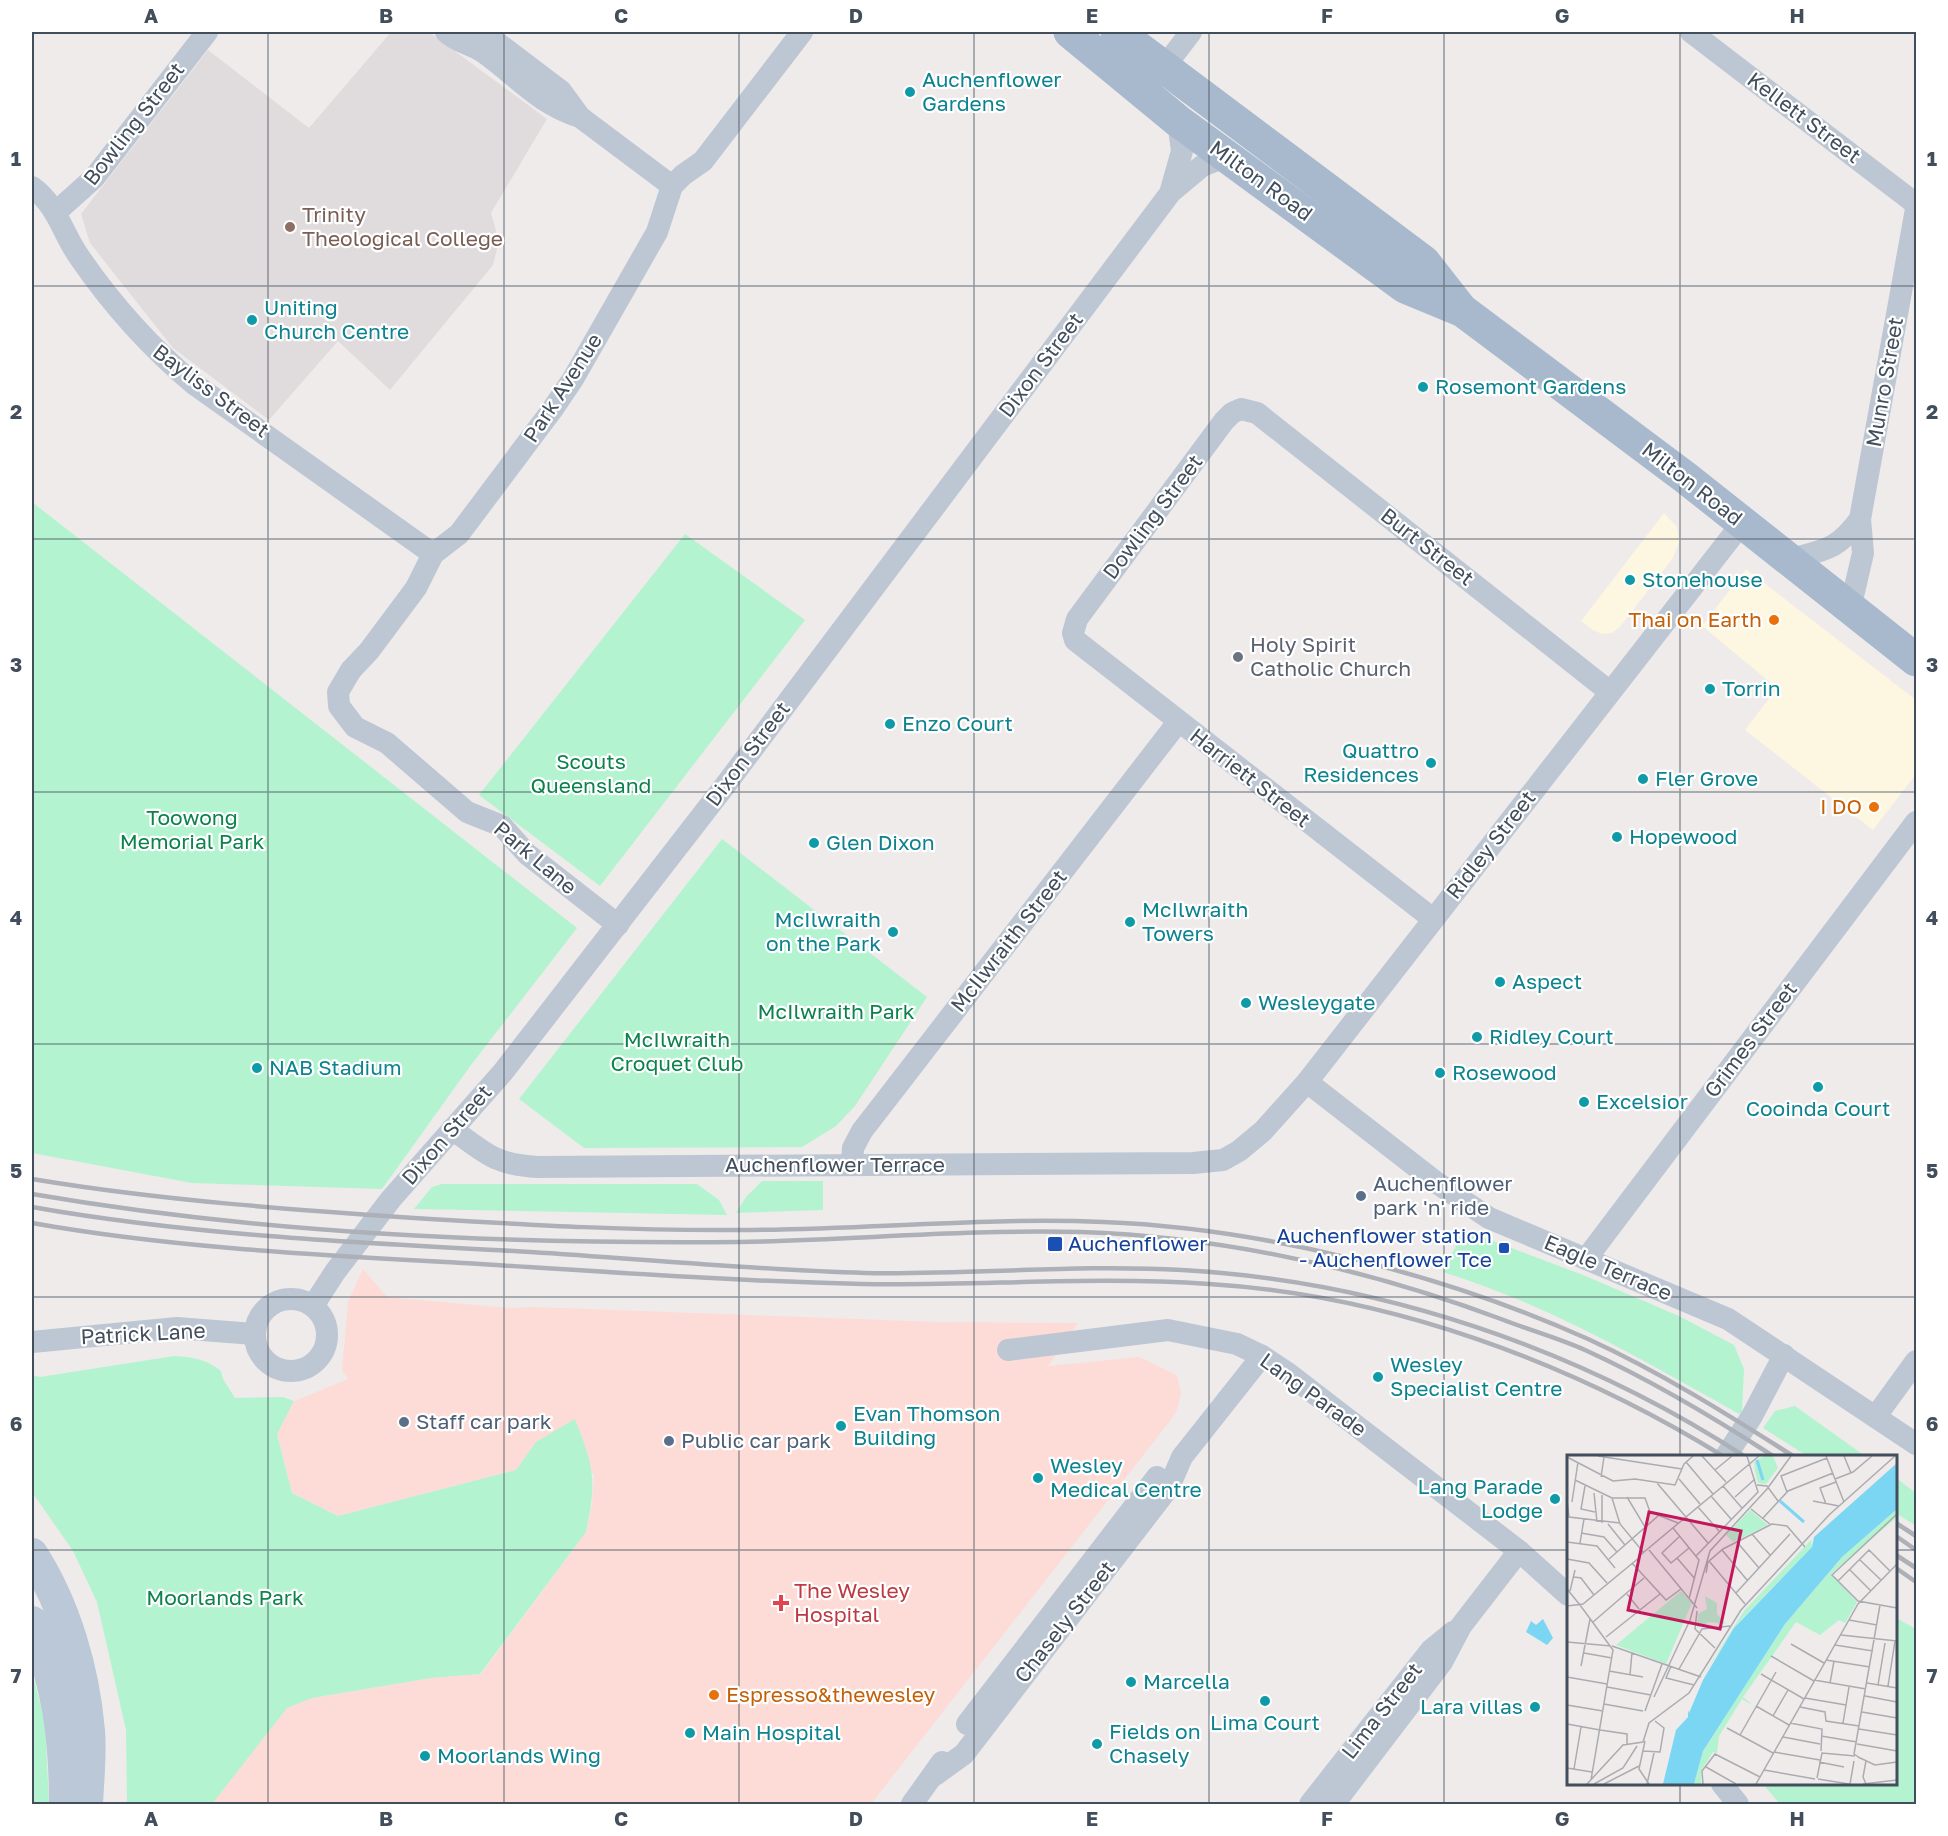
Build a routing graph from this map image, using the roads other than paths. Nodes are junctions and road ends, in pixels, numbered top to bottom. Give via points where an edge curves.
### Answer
1 (207, 32) edge
2 (446, 32) edge
3 (802, 32) edge
4 (1070, 32) edge
5 (1117, 32) edge
6 (1191, 32) edge
7 (1691, 32) edge
8 (490, 44) edge
9 (1154, 80) junction
10 (1178, 121) junction
11 (1227, 156) junction
12 (672, 186) junction
13 (32, 187) edge
14 (1171, 192) junction
15 (1917, 204) edge
16 (1917, 209) edge
17 (56, 212) junction
18 (1463, 311) junction
19 (1241, 409) joint
20 (1860, 519) junction
21 (1743, 522) junction
22 (433, 554) junction
23 (1787, 560) junction
24 (1850, 609) junction
25 (1072, 633) joint
26 (1917, 660) edge
27 (1610, 692) junction
28 (1178, 722) junction
29 (364, 734) joint
30 (1917, 822) edge
31 (1433, 919) junction
32 (618, 925) junction
33 (1307, 1082) junction
34 (452, 1129) junction
35 (1228, 1158) joint
36 (852, 1165) junction
37 (1586, 1259) junction
38 (313, 1306) junction
39 (254, 1334) junction
40 (32, 1342) edge
41 (1008, 1350) dead end
42 (1784, 1355) junction
43 (1262, 1356) junction
44 (1917, 1361) edge
45 (1876, 1416) junction
46 (1917, 1444) edge
47 (1726, 1455) edge
48 (1519, 1551) junction
49 (32, 1554) edge
50 (1567, 1593) edge
51 (32, 1622) edge
52 (1461, 1626) junction
53 (65, 1804) edge
54 (87, 1804) edge
55 (912, 1804) edge
56 (1310, 1804) edge
57 (1334, 1804) edge

1 - 17 street, Bowling Street via 94,178
2 - 8 street
3 - 12 street via 703,161
4 - 9 main road, Milton Road
5 - 9 main road, Milton Road
6 - 9 street
7 - 15 street, Kellett Street
8 - 12 street via 561,91 580,117
9 - 10 main road, Milton Road
9 - 18 main road, Milton Road via 1424,262
10 - 11 main road, Milton Road
10 - 14 street, Dixon Street via 1182,151
11 - 14 street, Dixon Street via 1202,166
11 - 18 main road, Milton Road via 1406,287
12 - 22 street, Park Avenue via 657,232 573,379 459,534
13 - 17 street, Bayliss Street
14 - 32 street, Dixon Street
16 - 20 street, Munro Street
17 - 22 street, Bayliss Street via 74,251 134,329 162,358
18 - 21 main road, Milton Road
19 - 25 street, Dowling Street via 1224,421 1077,619
19 - 27 street, Burt Street via 1257,413
20 - 23 street via 1846,538 1832,547
20 - 24 street, Munro Street via 1863,553
21 - 23 main road, Milton Road
21 - 27 street, Ridley Street
22 - 29 street, Park Avenue via 416,588 338,692 345,717
23 - 24 main road, Milton Road
24 - 26 main road, Milton Road
25 - 28 street, Harriett Street via 1080,647
27 - 31 street, Ridley Street
28 - 31 street, Harriett Street
28 - 36 street, McIlwraith Street via 862,1131 853,1148
29 - 32 street, Park Lane via 387,743 467,812 502,826 527,854
30 - 37 street, Grimes Street
31 - 33 street, Ridley Street
32 - 34 street, Dixon Street via 503,1072
33 - 35 street, Ridley Street via 1263,1131
33 - 37 street, Eagle Terrace via 1463,1202 1489,1218
34 - 36 street, Auchenflower Terrace via 486,1155 519,1166
34 - 38 street, Dixon Street via 391,1199
35 - 36 street, Auchenflower Terrace via 1192,1163
37 - 42 street, Eagle Terrace via 1728,1319
38 - 39 street via 292,1298 270,1304 256,1322
38 - 39 street via 326,1324 327,1336 325,1348 311,1366 289,1371 268,1364 255,1345
39 - 40 street, Patrick Lane via 177,1328
41 - 43 street, Lang Parade via 1168,1330 1216,1338
42 - 45 street, Eagle Terrace
42 - 47 street via 1752,1416
43 - 48 street, Lang Parade
43 - 55 street, Chasely Street via 1182,1457 1169,1487 964,1754 934,1775
44 - 45 street
45 - 46 street, Eagle Terrace
48 - 50 street, Lang Parade
48 - 52 street, Lima Street
49 - 54 main road via 51,1587 73,1647 89,1731
51 - 53 main road via 59,1709
52 - 56 street, Lima Street via 1431,1650
52 - 57 street, Lima Street via 1442,1662

